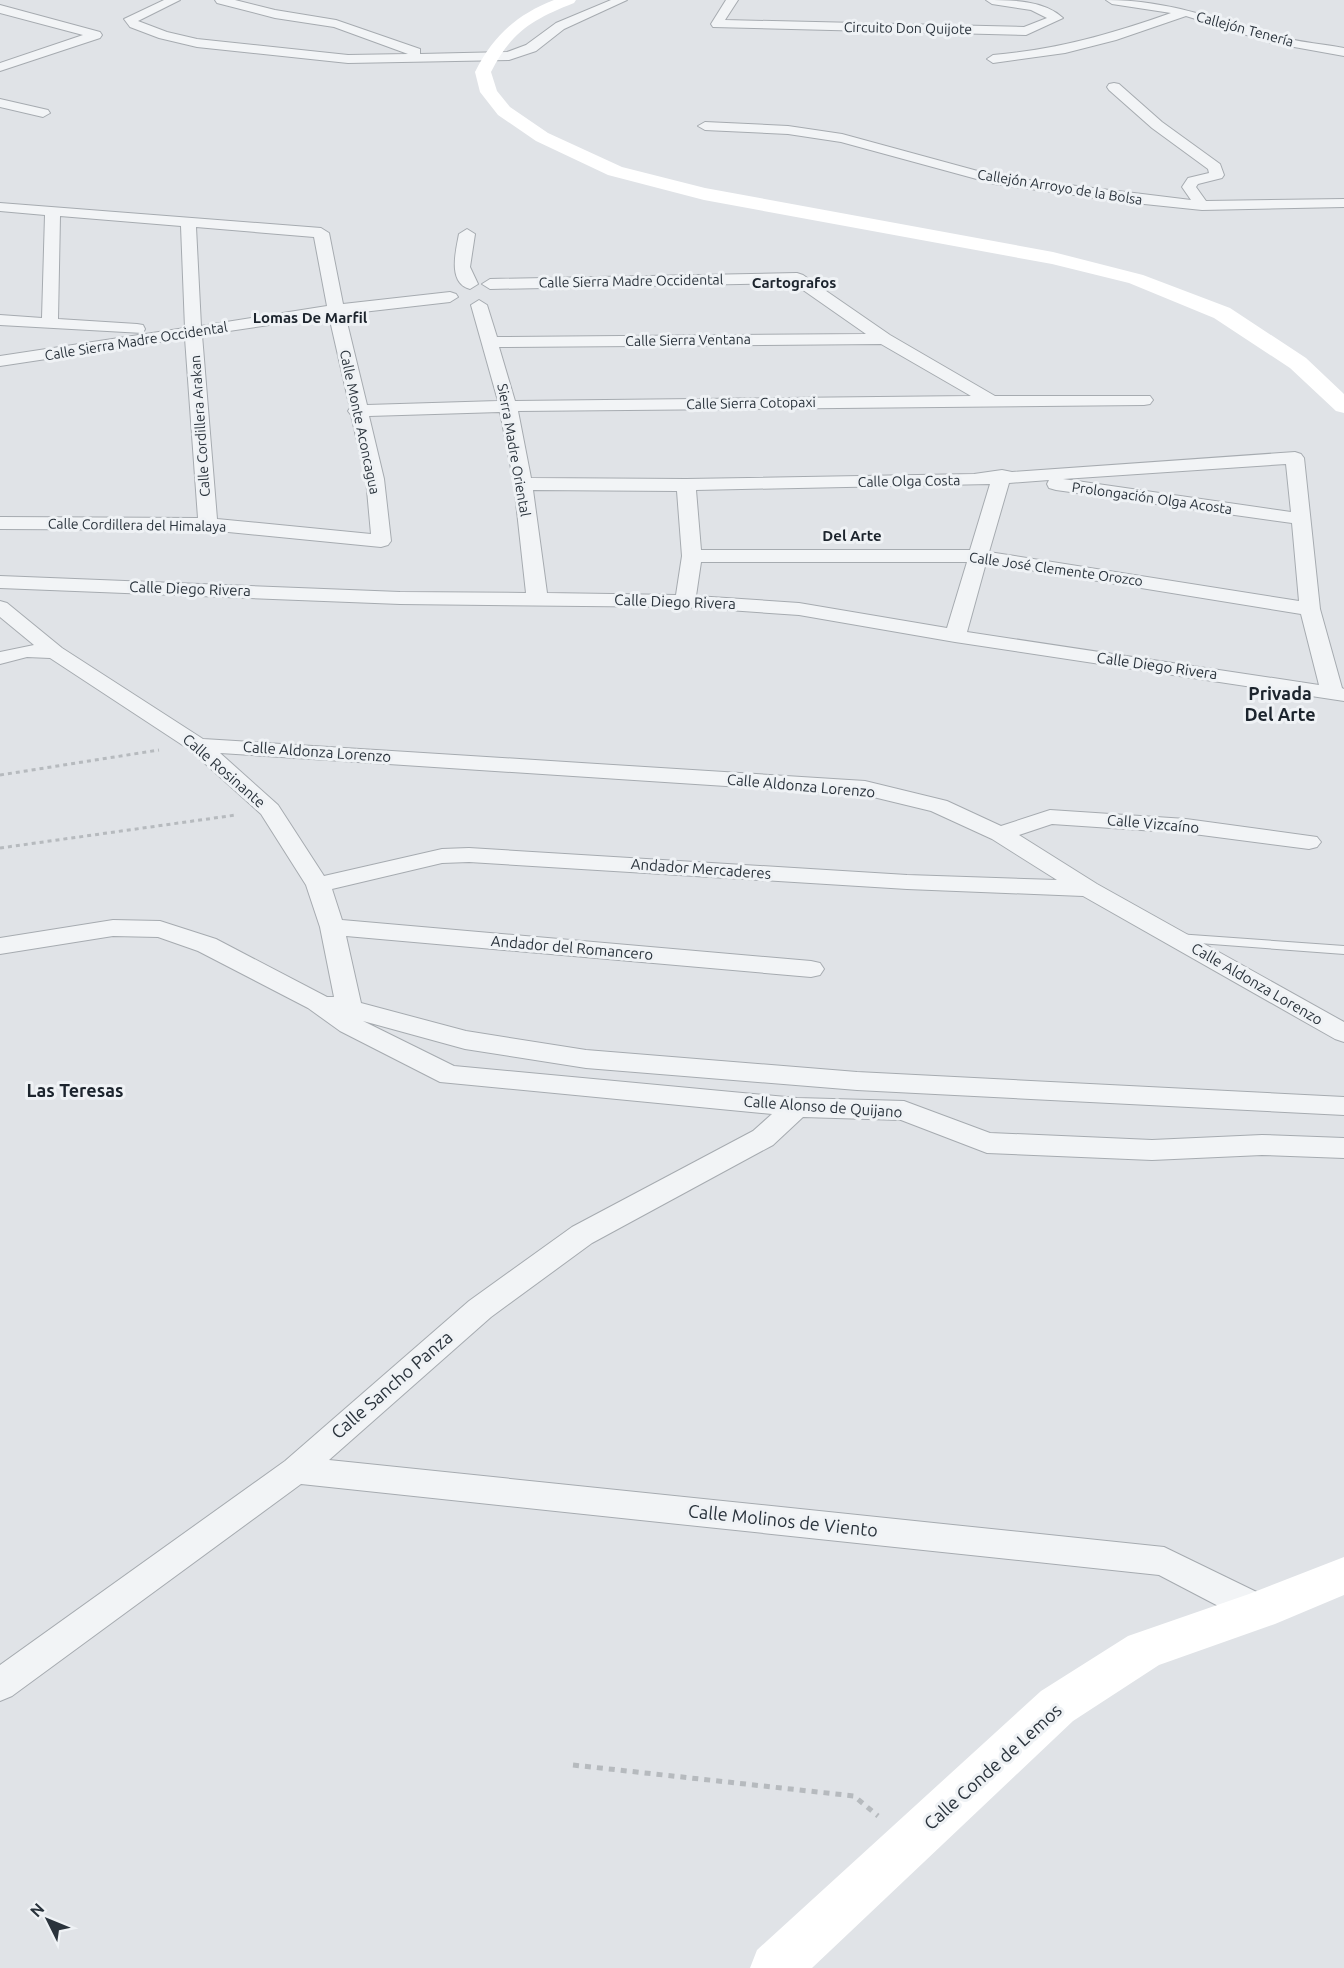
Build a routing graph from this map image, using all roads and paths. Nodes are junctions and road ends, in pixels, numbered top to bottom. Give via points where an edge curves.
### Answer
1 (174, 0) edge
2 (221, 0) edge
3 (568, 0) edge
4 (621, 0) edge
5 (732, 0) edge
6 (992, 0) edge
7 (1112, 0) edge
8 (1186, 6) edge
9 (0, 9) edge
10 (20, 15) junction
11 (0, 21) edge
12 (1344, 52) edge
13 (429, 57) junction
14 (489, 58) junction
15 (993, 59) dead end
16 (0, 67) edge
17 (1114, 87) dead end
18 (0, 103) edge
19 (43, 113) dead end
20 (705, 126) dead end
21 (1344, 203) edge
22 (1202, 206) junction
23 (0, 207) edge
24 (53, 212) junction
25 (188, 221) junction
26 (467, 234) dead end
27 (470, 284) junction
28 (490, 284) junction
29 (450, 297) junction
30 (479, 305) junction
31 (336, 310) junction
32 (0, 320) edge
33 (50, 324) junction
34 (193, 332) junction
35 (885, 339) junction
36 (491, 342) junction
37 (0, 361) edge
38 (989, 400) junction
39 (1144, 400) dead end
40 (508, 406) junction
41 (1344, 406) edge
42 (357, 411) junction
43 (1002, 476) junction
44 (523, 484) junction
45 (686, 484) junction
46 (1302, 519) junction
47 (0, 523) edge
48 (208, 524) junction
49 (381, 541) joint
50 (977, 555) junction
51 (692, 556) junction
52 (0, 582) edge
53 (537, 598) junction
54 (685, 601) junction
55 (0, 607) edge
56 (1310, 609) junction
57 (955, 636) junction
58 (55, 652) junction
59 (1, 657) edge
60 (1338, 693) edge
61 (198, 745) junction
62 (0, 775) edge
63 (270, 810) junction
64 (1000, 834) junction
65 (1309, 842) dead end
66 (0, 848) edge
67 (318, 885) junction
68 (1088, 889) junction
69 (332, 927) junction
70 (1175, 938) junction
71 (0, 946) edge
72 (1344, 950) edge
73 (811, 969) dead end
74 (349, 1017) junction
75 (1344, 1033) edge
76 (857, 1081) junction
77 (1344, 1106) edge
78 (797, 1107) junction
79 (859, 1109) junction
80 (1344, 1148) edge
81 (296, 1470) junction
82 (1344, 1576) edge
83 (1259, 1610) junction
84 (0, 1685) edge
85 (573, 1765) dead end
86 (910, 1843) junction
87 (775, 1968) edge

1 - 13 street via 130,19 163,35 197,43 348,59
2 - 13 street via 336,24
3 - 14 street via 510,28
4 - 14 street via 560,26 531,48
5 - 6 street, Circuito Don Quijote via 717,24 1026,31 1057,18 1034,7
7 - 8 street, Callejón Tenería
8 - 12 street, Callejón Tenería via 1276,40
8 - 15 street via 1109,39 1051,54
9 - 10 street
10 - 11 street
10 - 16 street via 96,35
13 - 14 street
14 - 41 street via 483,72 489,92 504,111 542,137 615,171 704,194 1053,258 1136,279 1222,313 1298,363
17 - 22 street via 1157,125 1215,167 1217,175 1193,181 1189,187
18 - 19 street
20 - 22 street, Callejón Arroyo de la Bolsa via 788,130 842,138 994,180
21 - 22 street, Callejón Arroyo de la Bolsa
23 - 24 street
24 - 25 street
24 - 33 street
25 - 31 street, Calle Monte Aconcagua via 321,233
25 - 34 street, Calle Cordillera Arakan
26 - 27 street via 463,277
27 - 28 street, Calle Sierra Madre Occidental
27 - 29 street via 453,289
28 - 30 street via 500,292 495,300
28 - 35 street, Calle Sierra Madre Occidental via 797,278
29 - 30 street via 460,304
29 - 31 street, Calle Sierra Madre Occidental
30 - 36 street, Sierra Madre Oriental
31 - 34 street, Calle Sierra Madre Occidental
31 - 42 street, Calle Monte Aconcagua
32 - 33 street
33 - 34 street
34 - 37 street, Calle Sierra Madre Occidental
34 - 48 street, Calle Cordillera Arakan
35 - 36 street, Calle Sierra Ventana
35 - 38 street, Calle Sierra Madre Occidental
36 - 40 street, Sierra Madre Oriental
38 - 39 street, Calle Sierra Cotopaxi
38 - 40 street, Calle Sierra Cotopaxi
40 - 42 street, Calle Sierra Cotopaxi
40 - 44 street, Sierra Madre Oriental
42 - 49 street, Calle Monte Aconcagua via 375,479
43 - 45 street, Calle Olga Costa via 974,480
43 - 46 street, Prolongación Olga Acosta
43 - 46 street, Calle Olga Costa via 1294,458
43 - 50 street
44 - 45 street, Calle Olga Costa
44 - 53 street, Sierra Madre Oriental
45 - 51 street
46 - 56 street
47 - 48 street, Calle Cordillera del Himalaya
48 - 49 street, Calle Cordillera del Himalaya
50 - 51 street, Calle José Clemente Orozco
50 - 56 street, Calle José Clemente Orozco
50 - 57 street
51 - 54 street
52 - 53 street, Calle Diego Rivera via 400,598
53 - 54 street, Calle Diego Rivera
54 - 57 street, Calle Diego Rivera via 799,609
55 - 58 street, Calle Rosinante
56 - 60 street
57 - 60 street, Calle Diego Rivera
58 - 59 street via 27,651
58 - 61 street, Calle Rosinante
61 - 62 path
61 - 63 street, Calle Rosinante
61 - 64 street, Calle Aldonza Lorenzo via 865,788 939,806
63 - 66 path
63 - 67 street, Calle Rosinante
64 - 65 street, Calle Vizcaíno via 1050,817 1186,826
64 - 68 street, Calle Aldonza Lorenzo
67 - 68 street, Andador Mercaderes via 442,856 470,855
67 - 69 street, Calle Rosinante
68 - 70 street, Calle Aldonza Lorenzo
69 - 73 street, Andador del Romancero
69 - 74 street, Calle Rosinante
70 - 72 lane
70 - 75 street, Calle Aldonza Lorenzo
71 - 74 street, Calle Alonso de Quijano via 113,928 160,929 207,945
74 - 76 street, Calle Alonso de Quijano via 397,1020 465,1040 586,1059
74 - 78 street, Calle Alonso de Quijano via 449,1075
76 - 77 street, Calle Alonso de Quijano
76 - 79 street
78 - 79 street, Calle Alonso de Quijano
78 - 81 street, Calle Sancho Panza via 763,1138 582,1235 535,1268 480,1309
79 - 80 street, Calle Alonso de Quijano via 904,1111 987,1143 1152,1149 1262,1145
81 - 83 street, Calle Molinos de Viento via 1164,1561
81 - 84 street, Calle Sancho Panza
82 - 83 street, Calle Conde de Lemos
83 - 86 street, Calle Conde de Lemos via 1144,1650 1057,1706
85 - 86 path via 854,1796
86 - 87 street, Calle Conde de Lemos

